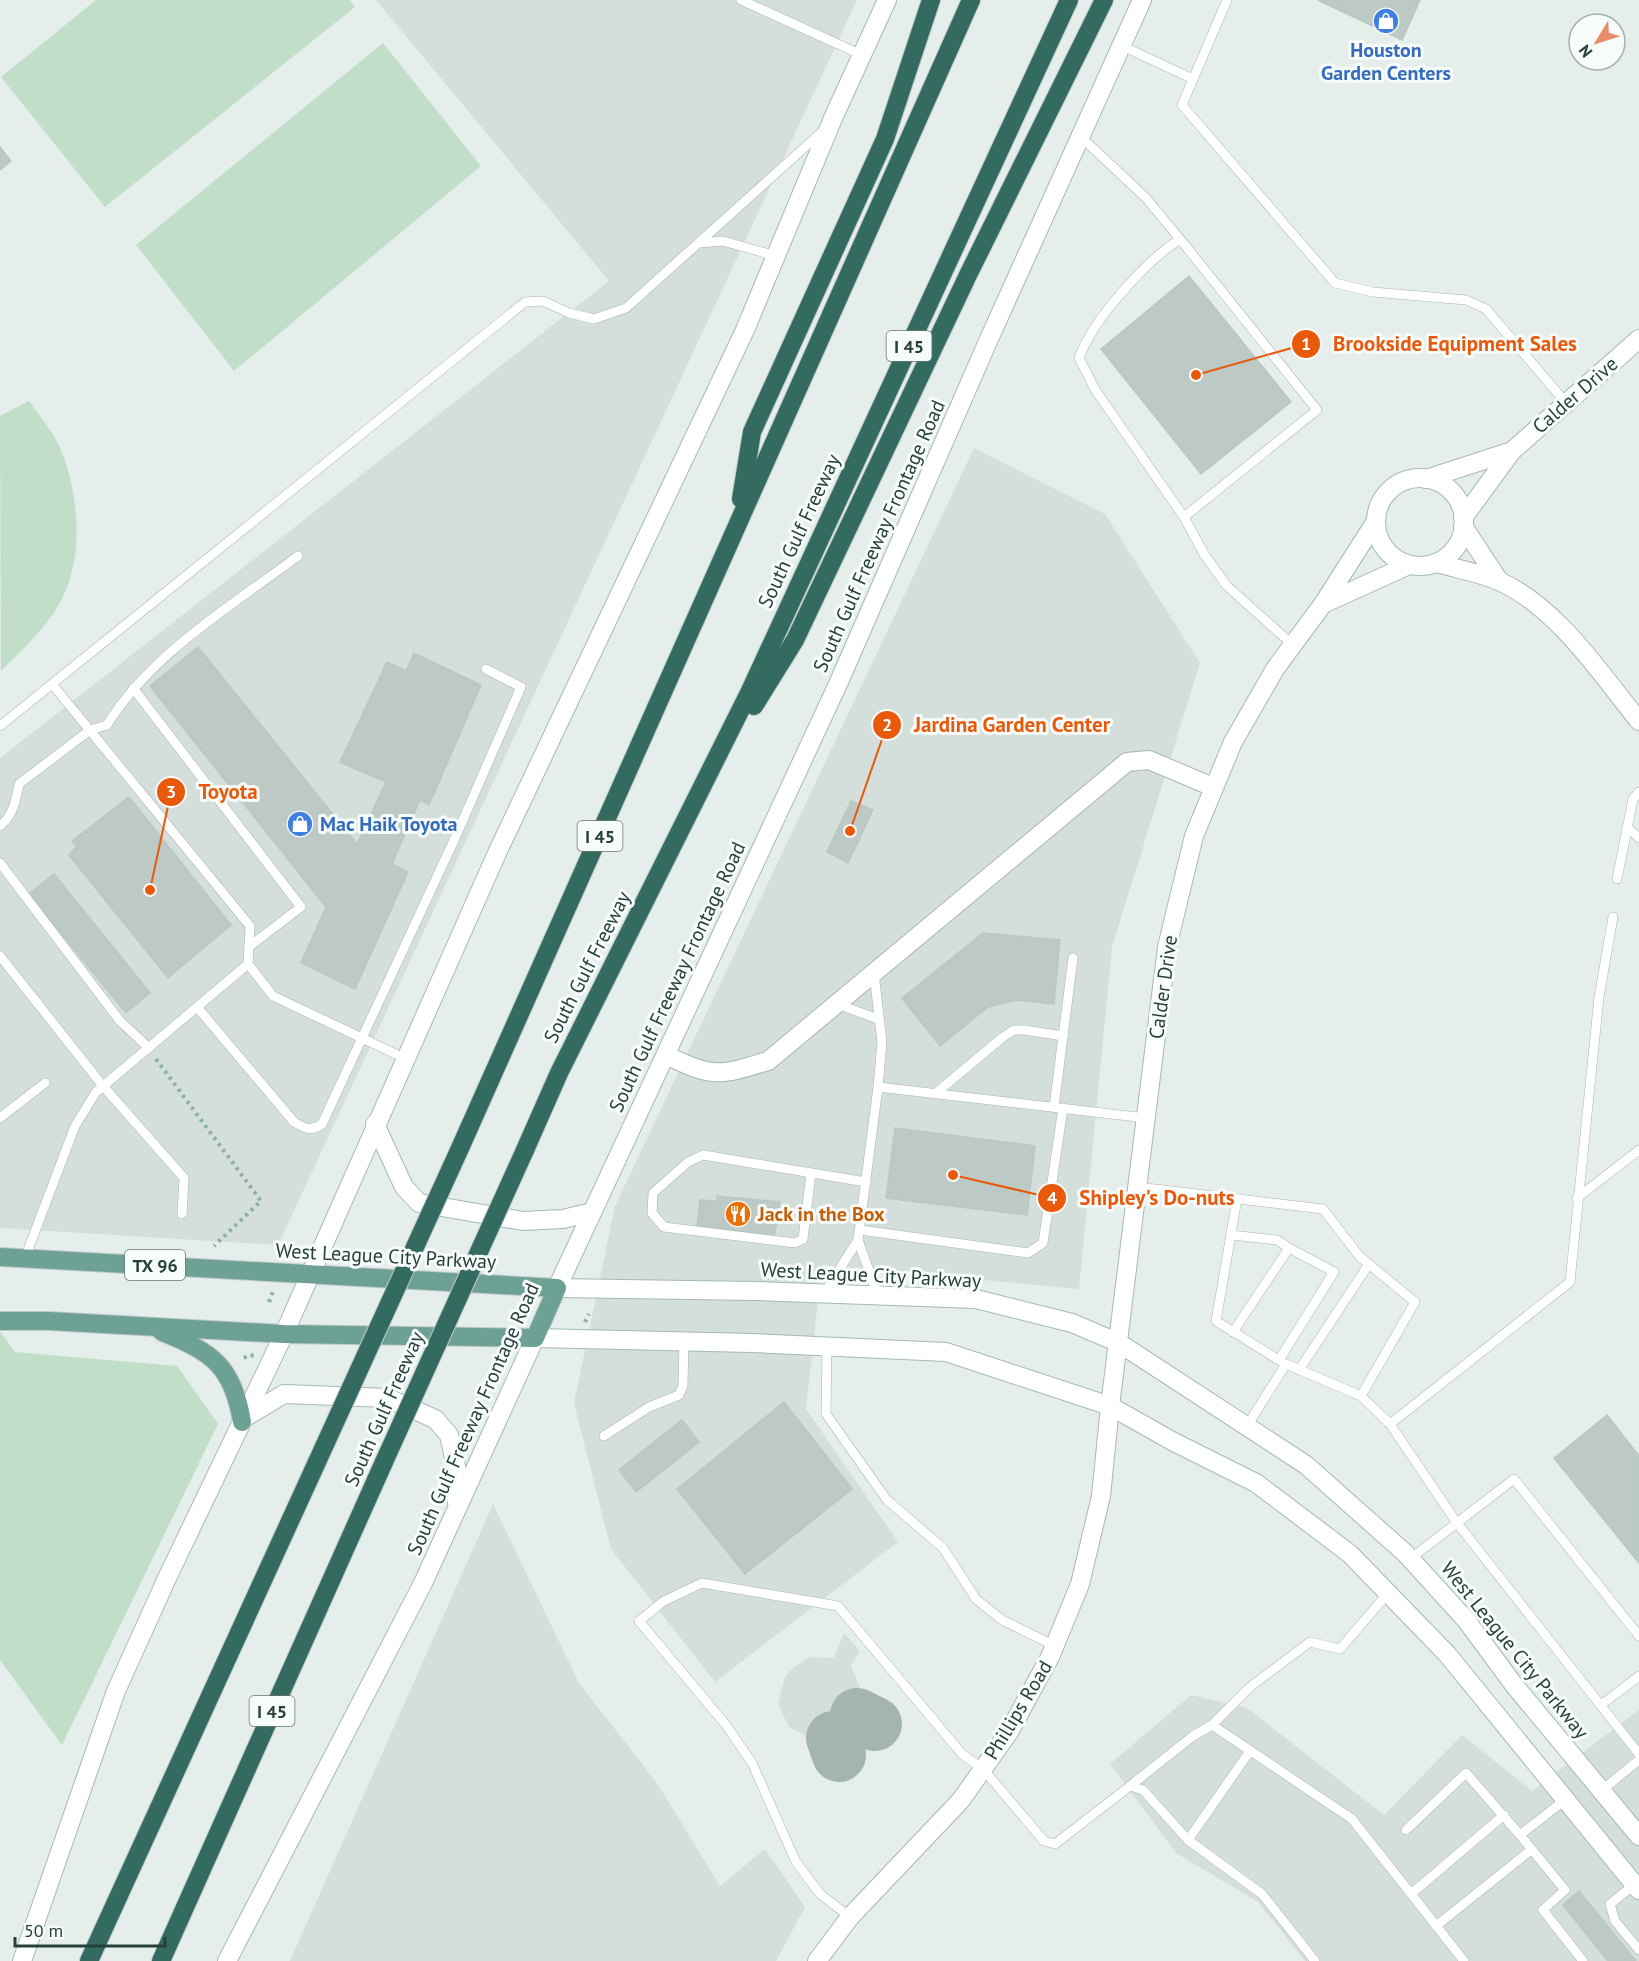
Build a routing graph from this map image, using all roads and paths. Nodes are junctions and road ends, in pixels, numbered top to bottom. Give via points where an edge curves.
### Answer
1 (741, 0) edge
2 (886, 0) edge
3 (931, 0) edge
4 (971, 0) edge
5 (1069, 0) edge
6 (1104, 0) edge
7 (1142, 0) edge
8 (1227, 0) edge
9 (1122, 46) junction
10 (862, 55) junction
11 (1193, 79) junction
12 (830, 125) junction
13 (1081, 137) junction
14 (1180, 239) junction
15 (699, 243) junction
16 (776, 256) junction
17 (1639, 339) edge
18 (1566, 403) junction
19 (1512, 451) junction
20 (1426, 479) junction
21 (1184, 517) junction
22 (1376, 521) junction
23 (1463, 522) junction
24 (737, 525) junction
25 (298, 556) dead end
26 (1437, 563) junction
27 (1409, 565) junction
28 (1499, 581) junction
29 (1323, 604) junction
30 (1293, 645) junction
31 (486, 669) dead end
32 (52, 684) junction
33 (134, 688) junction
34 (1639, 721) edge
35 (0, 726) edge
36 (90, 730) junction
37 (1213, 786) junction
38 (1639, 792) edge
39 (696, 800) junction
40 (0, 826) edge
41 (1627, 827) junction
42 (1639, 838) edge
43 (0, 863) edge
44 (1617, 879) dead end
45 (1613, 917) dead end
46 (250, 946) junction
47 (0, 956) edge
48 (1073, 958) dead end
49 (248, 964) junction
50 (874, 973) junction
51 (837, 1004) junction
52 (197, 1007) junction
53 (878, 1019) junction
54 (1063, 1036) junction
55 (362, 1038) junction
56 (148, 1048) junction
57 (666, 1055) junction
58 (404, 1058) junction
59 (45, 1083) dead end
60 (104, 1086) junction
61 (878, 1086) junction
62 (936, 1094) junction
63 (1058, 1108) junction
64 (0, 1118) edge
65 (1146, 1118) junction
66 (375, 1124) junction
67 (1639, 1150) edge
68 (811, 1173) junction
69 (866, 1182) junction
70 (1138, 1187) junction
71 (1577, 1198) junction
72 (1237, 1199) junction
73 (592, 1212) junction
74 (182, 1214) dead end
75 (860, 1230) junction
76 (1231, 1235) junction
77 (858, 1240) junction
78 (214, 1246) dead end
79 (1289, 1248) junction
80 (0, 1257) edge
81 (25, 1258) junction
82 (1369, 1264) junction
83 (310, 1274) junction
84 (557, 1288) junction
85 (824, 1294) junction
86 (878, 1296) junction
87 (0, 1321) edge
88 (149, 1327) junction
89 (1233, 1332) junction
90 (284, 1334) junction
91 (535, 1338) junction
92 (684, 1341) junction
93 (1119, 1344) junction
94 (827, 1346) junction
95 (256, 1356) dead end
96 (244, 1359) dead end
97 (1282, 1362) junction
98 (1299, 1370) junction
99 (1362, 1396) junction
100 (1110, 1406) junction
101 (243, 1420) junction
102 (1390, 1424) junction
103 (1247, 1426) junction
104 (604, 1436) dead end
105 (456, 1511) junction
106 (1457, 1523) junction
107 (1410, 1559) junction
108 (1388, 1593) junction
109 (1639, 1636) edge
110 (1054, 1647) junction
111 (1639, 1676) edge
112 (1601, 1705) junction
113 (1212, 1725) junction
114 (1250, 1751) junction
115 (1639, 1754) edge
116 (1639, 1760) edge
117 (983, 1769) junction
118 (1130, 1786) junction
119 (1601, 1791) junction
120 (1566, 1799) junction
121 (1503, 1815) junction
122 (1406, 1830) dead end
123 (1520, 1835) junction
124 (1639, 1836) edge
125 (1188, 1840) junction
126 (1531, 1850) junction
127 (1637, 1887) edge
128 (1411, 1894) junction
129 (850, 1917) junction
130 (1436, 1926) junction
131 (99, 1939) junction
132 (1639, 1950) edge
133 (22, 1961) edge
134 (77, 1961) edge
135 (89, 1961) edge
136 (161, 1961) edge
137 (227, 1961) edge
138 (818, 1961) edge
139 (1315, 1961) edge
140 (1464, 1961) edge
141 (1583, 1961) edge

1 - 10 lane
2 - 10 main road
3 - 24 highway via 885,138 752,432
4 - 24 highway, South Gulf Freeway / I 45
5 - 39 highway, South Gulf Freeway / I 45
6 - 39 highway via 968,274 795,640
7 - 9 main road, South Gulf Freeway Frontage Road
8 - 11 lane
9 - 11 lane
9 - 13 main road, South Gulf Freeway Frontage Road
10 - 12 main road
11 - 18 lane via 1182,105 1335,283 1372,292 1466,300 1486,309
12 - 15 lane
12 - 16 main road
13 - 14 lane via 1146,198
13 - 57 main road, South Gulf Freeway Frontage Road via 838,684
14 - 21 lane via 1159,252 1103,316 1086,337 1079,358 1096,392
14 - 21 lane via 1317,410
15 - 16 lane via 723,242
15 - 32 lane via 626,308 594,319 543,301 525,302
16 - 58 main road via 745,330
17 - 18 main road, Calder Drive
18 - 19 main road, Calder Drive
19 - 20 main road, Calder Drive
19 - 23 main road, Calder Drive
20 - 22 main road via 1404,482 1386,494
20 - 23 main road via 1452,492 1460,505
21 - 30 lane via 1227,586
22 - 27 main road via 1385,549
22 - 29 main road, Calder Drive
23 - 26 main road via 1458,545
23 - 28 main road
24 - 131 highway, South Gulf Freeway / I 45, bridge via 461,1146
25 - 33 lane via 180,643
26 - 27 main road
26 - 28 main road
27 - 29 main road, Calder Drive
28 - 34 main road via 1525,597 1570,635
29 - 30 main road, Calder Drive
30 - 37 main road, Calder Drive via 1233,742
31 - 55 lane via 521,687
32 - 35 lane
32 - 36 lane
33 - 36 lane via 107,725
33 - 46 lane via 301,907
36 - 40 lane via 19,784 16,803
36 - 46 lane via 250,926
37 - 50 main road via 1149,760 1127,762
37 - 65 main road, Calder Drive via 1194,836 1167,947
38 - 41 lane via 1633,799
39 - 136 highway, South Gulf Freeway / I 45, bridge via 559,1073
41 - 42 lane
41 - 44 lane
43 - 56 lane via 120,1021
45 - 71 lane via 1599,997
46 - 49 lane
47 - 60 lane
48 - 54 lane
49 - 52 lane
49 - 55 lane via 273,996
50 - 51 main road
50 - 53 lane
51 - 53 lane
51 - 57 main road via 768,1061 726,1074 698,1070
52 - 55 lane via 294,1122 306,1129 322,1124
52 - 56 lane
53 - 61 lane via 882,1042
54 - 62 lane via 1014,1030
54 - 63 lane
55 - 58 lane
56 - 60 lane
56 - 78 path via 261,1201
57 - 73 main road, South Gulf Freeway Frontage Road
58 - 66 main road
59 - 64 lane
60 - 74 lane via 184,1178
60 - 81 lane via 75,1126
61 - 62 lane
61 - 69 lane
62 - 63 lane
63 - 65 lane
63 - 75 lane via 1043,1243 1036,1249 1028,1252
65 - 70 main road, Calder Drive
66 - 73 main road via 404,1187 419,1203 523,1221 563,1220
66 - 83 main road
67 - 71 lane
68 - 68 lane via 702,1155 688,1162 653,1193 652,1213 664,1227 795,1243 803,1239
68 - 69 lane
69 - 75 lane
70 - 72 lane
70 - 93 main road, Calder Drive
71 - 102 lane via 1570,1282
72 - 76 lane
72 - 82 lane via 1323,1209
73 - 84 main road, South Gulf Freeway Frontage Road
75 - 77 lane
76 - 79 lane via 1277,1240
76 - 89 lane via 1216,1321
77 - 85 lane
77 - 86 lane
79 - 89 lane
79 - 97 lane via 1334,1272
80 - 81 main road, West League City Parkway / TX 96
81 - 83 main road, West League City Parkway / TX 96
82 - 98 lane
82 - 99 lane via 1415,1302
83 - 84 main road, West League City Parkway / TX 96
83 - 90 main road
84 - 85 main road, West League City Parkway
84 - 91 main road, South Gulf Freeway Frontage Road
85 - 86 main road, West League City Parkway
86 - 93 main road, West League City Parkway via 976,1299 1072,1323
87 - 88 main road
88 - 90 main road
88 - 101 main road via 201,1347 226,1373
89 - 97 lane
90 - 91 main road
90 - 101 main road
91 - 92 main road
91 - 105 main road, South Gulf Freeway Frontage Road
92 - 94 main road
92 - 104 lane via 683,1386 679,1395 649,1407
93 - 100 main road, Calder Drive
93 - 103 main road, West League City Parkway
94 - 100 main road via 946,1352
94 - 110 lane via 826,1414 887,1500 943,1548 976,1599 1002,1620
95 - 96 path
97 - 98 lane
97 - 103 lane
98 - 99 lane
99 - 102 lane
100 - 108 main road via 1256,1483 1350,1554
100 - 110 main road, Phillips Road via 1101,1496 1080,1584
101 - 105 main road via 284,1394 388,1398 435,1419 449,1435 457,1471
101 - 133 main road via 116,1691
102 - 106 lane
103 - 107 main road, West League City Parkway via 1306,1465
105 - 137 main road, South Gulf Freeway Frontage Road via 421,1587
106 - 107 lane
106 - 109 lane via 1514,1479
106 - 112 lane
107 - 119 main road, West League City Parkway via 1466,1620
108 - 113 lane via 1340,1650 1310,1642 1250,1687
108 - 120 main road via 1447,1654
110 - 117 main road, Phillips Road via 1009,1732
111 - 112 lane
112 - 115 lane
113 - 114 lane
113 - 118 lane
114 - 125 lane
114 - 128 lane via 1352,1819
116 - 119 lane
117 - 118 lane via 1044,1840 1055,1844
117 - 129 main road, Phillips Road via 961,1800
117 - 129 lane via 962,1754 838,1606 702,1583 663,1601 639,1621 726,1725 752,1763 796,1862 820,1894
118 - 125 lane via 1143,1790
119 - 124 main road, West League City Parkway
120 - 123 lane
120 - 127 main road
121 - 122 lane via 1466,1773
121 - 123 lane
121 - 128 lane
123 - 126 lane
125 - 139 lane via 1262,1894
126 - 130 lane
126 - 141 lane via 1565,1890 1543,1910
127 - 132 lane via 1610,1904 1615,1921
128 - 130 lane
129 - 138 main road, Phillips Road
130 - 140 lane
131 - 134 highway
131 - 135 highway, South Gulf Freeway / I 45

